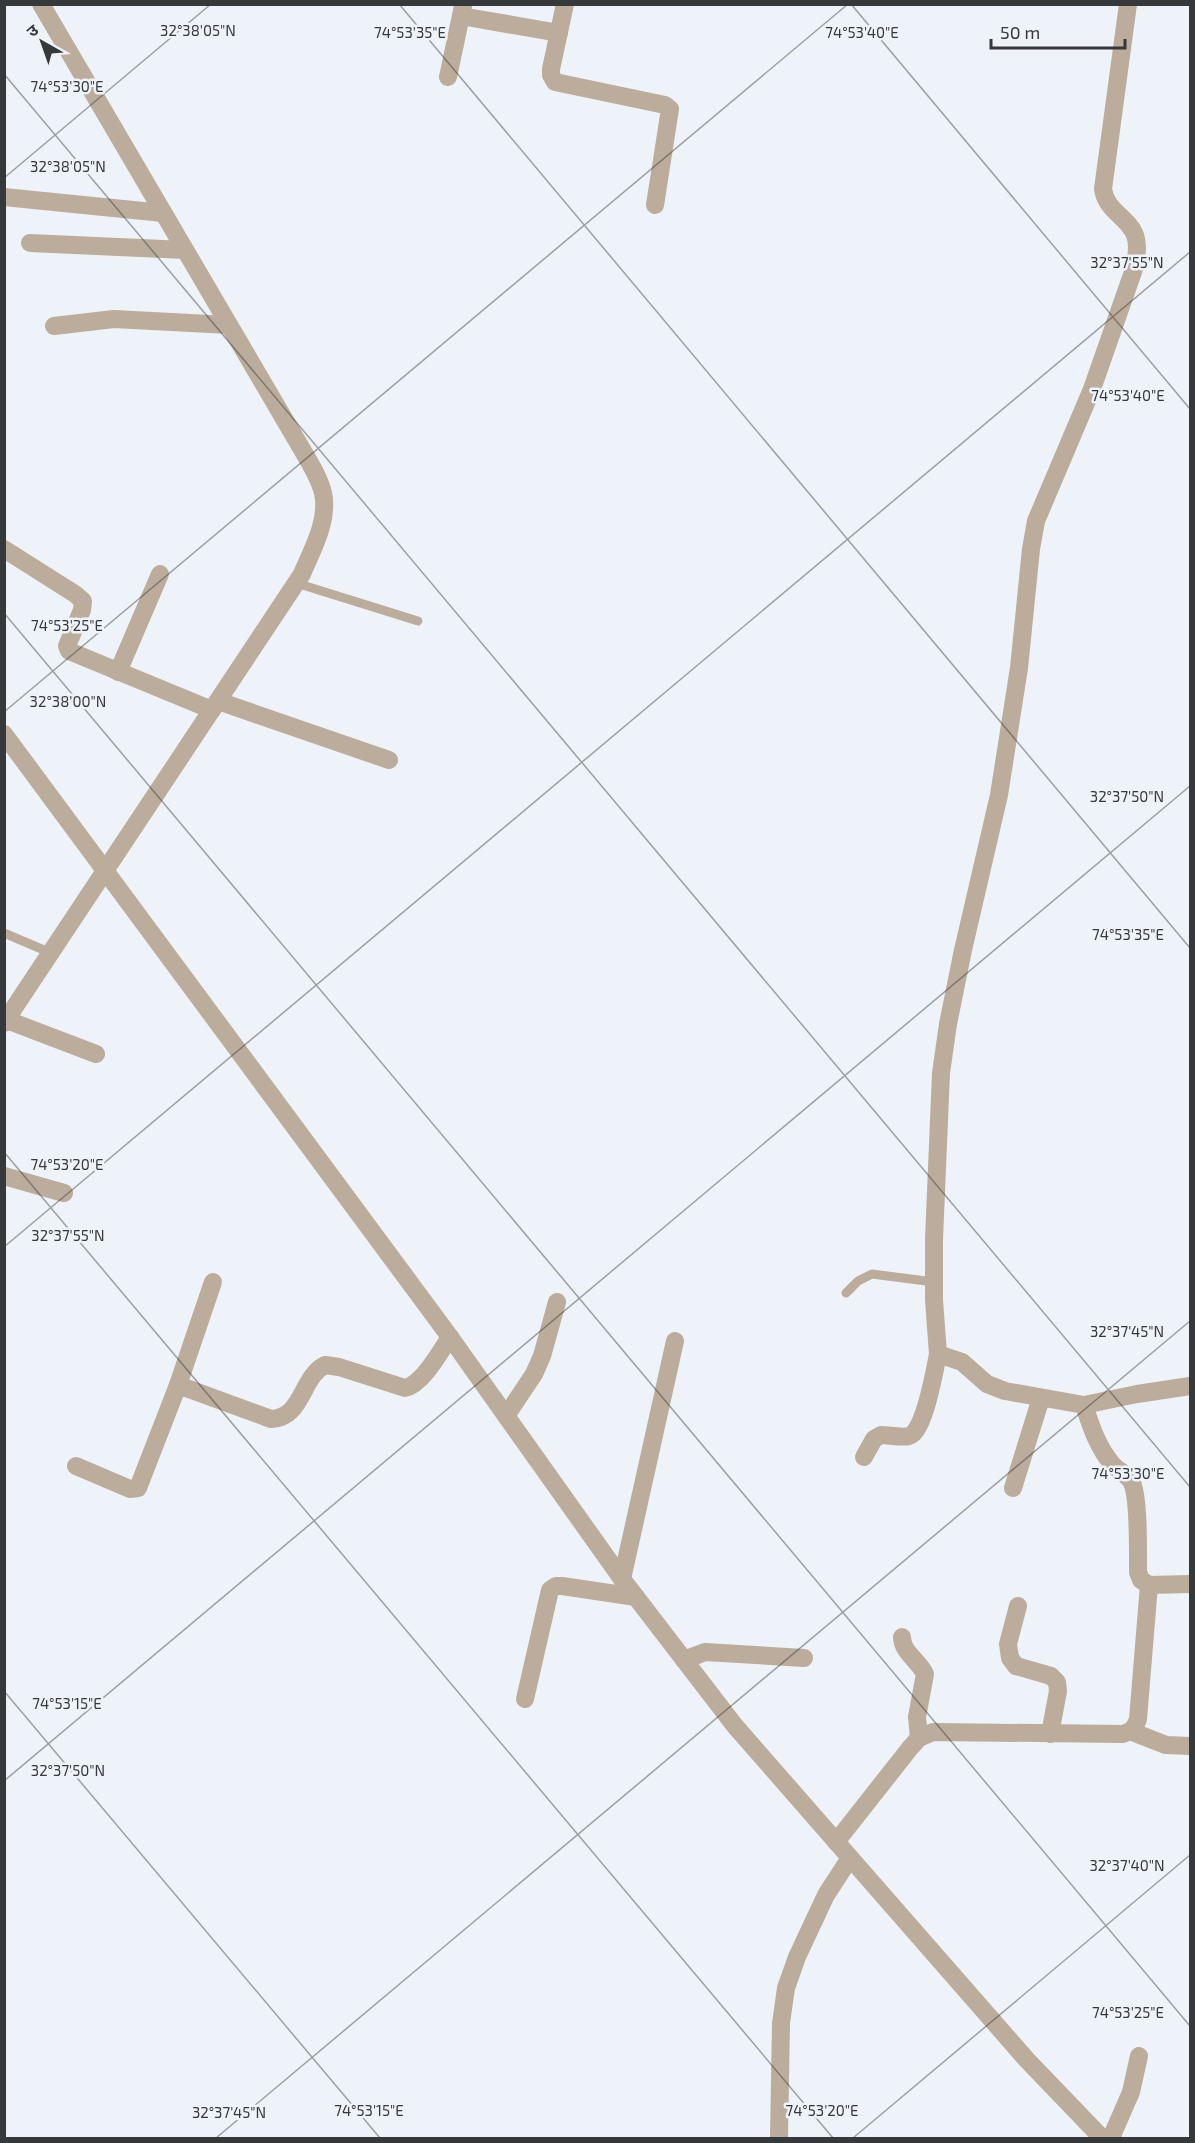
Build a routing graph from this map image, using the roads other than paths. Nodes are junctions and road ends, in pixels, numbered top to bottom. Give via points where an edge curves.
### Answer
1 (41, 4) edge
2 (565, 4) edge
3 (1128, 4) edge
4 (462, 10) edge
5 (559, 33) junction
6 (448, 78) dead end
7 (4, 197) edge
8 (655, 205) dead end
9 (163, 213) junction
10 (30, 243) dead end
11 (185, 250) junction
12 (229, 325) junction
13 (54, 326) dead end
14 (4, 549) edge
15 (160, 574) dead end
16 (302, 584) junction
17 (418, 621) dead end
18 (118, 672) junction
19 (222, 705) junction
20 (4, 734) edge
21 (389, 760) dead end
22 (106, 870) junction
23 (4, 933) edge
24 (51, 953) junction
25 (12, 1023) edge
26 (96, 1054) dead end
27 (4, 1176) edge
28 (64, 1194) dead end
29 (213, 1282) dead end
30 (934, 1282) junction
31 (846, 1293) dead end
32 (557, 1302) dead end
33 (450, 1337) junction
34 (675, 1341) dead end
35 (938, 1354) junction
36 (178, 1385) junction
37 (1191, 1386) edge
38 (1041, 1398) junction
39 (1084, 1404) junction
40 (506, 1416) junction
41 (864, 1456) dead end
42 (76, 1466) dead end
43 (1012, 1488) dead end
44 (622, 1579) junction
45 (1191, 1584) edge
46 (1149, 1585) junction
47 (636, 1597) junction
48 (1018, 1606) dead end
49 (902, 1637) dead end
50 (804, 1658) dead end
51 (684, 1660) junction
52 (525, 1699) dead end
53 (1130, 1731) junction
54 (1050, 1734) junction
55 (919, 1738) junction
56 (1191, 1746) edge
57 (836, 1842) junction
58 (850, 1858) junction
59 (1139, 2056) dead end
60 (1092, 2132) edge
61 (779, 2139) edge
62 (1111, 2139) edge

1 - 9 street
2 - 5 street
3 - 30 street via 1103,189 1107,203 1135,235 1137,253 1092,389 1034,531 1019,668 999,795 963,950 941,1073
4 - 5 street
4 - 6 street
5 - 8 street via 551,75 555,82 670,109
7 - 9 street
9 - 11 street
10 - 11 street
11 - 12 street
12 - 13 street via 114,319
12 - 16 street via 323,492 324,512
14 - 18 street via 80,597 83,605 67,649
15 - 18 street
16 - 17 lane
16 - 19 street
18 - 19 street
19 - 21 street
19 - 22 street
20 - 22 street
22 - 24 street
22 - 33 street
23 - 24 lane
24 - 25 street
25 - 26 street
27 - 28 street
29 - 36 street
30 - 31 lane via 872,1274
30 - 35 street
32 - 40 street via 534,1374
33 - 36 street via 411,1387 325,1365 281,1419 271,1419
33 - 40 street
34 - 44 street
35 - 38 street via 962,1362 987,1384
35 - 41 street via 927,1402 915,1432 908,1436 881,1435
36 - 42 street via 138,1488 130,1489
37 - 39 street
38 - 39 street
38 - 43 street
39 - 46 street via 1101,1450 1132,1484 1136,1497 1138,1572
40 - 44 street
44 - 47 street
45 - 46 street
46 - 53 street via 1138,1719
47 - 51 street
47 - 52 street via 562,1586 550,1590
48 - 54 street via 1008,1644 1010,1658 1016,1666 1051,1676 1057,1682
49 - 55 street via 906,1650 925,1674 916,1717
50 - 51 street via 705,1652
51 - 57 street via 735,1726
53 - 54 street
53 - 56 street via 1166,1745
54 - 55 street via 933,1732
55 - 57 street
57 - 58 street
58 - 60 street
58 - 61 street via 826,1895 796,1957 786,1988 781,2023
59 - 62 street via 1131,2092

